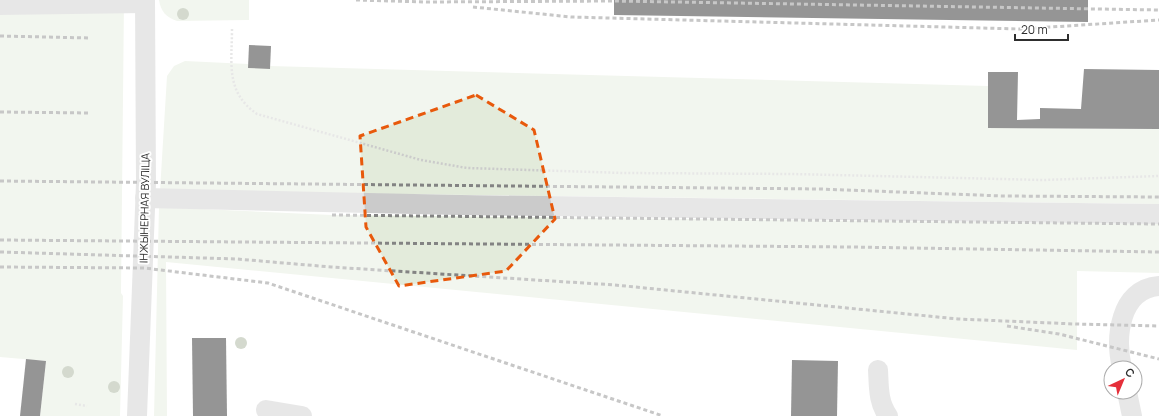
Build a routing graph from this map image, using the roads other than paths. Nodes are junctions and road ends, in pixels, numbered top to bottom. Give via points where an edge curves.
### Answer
1 (145, 2) edge
2 (0, 5) edge
3 (145, 198) junction
4 (1159, 214) edge
5 (1159, 286) edge
6 (1121, 360) edge
7 (878, 370) dead end
8 (1129, 400) edge
9 (266, 410) dead end
10 (137, 416) edge
11 (302, 416) edge
12 (888, 416) edge
13 (1132, 416) edge

1 - 2 street
1 - 3 street, ІНЖЫНЕРНАЯ ВУЛІЦА
3 - 4 street via 460,205
3 - 10 street, ІНЖЫНЕРНАЯ ВУЛІЦА
5 - 6 street via 1142,292 1132,300 1123,313 1120,326
7 - 12 street via 879,397
8 - 13 street
9 - 11 street

